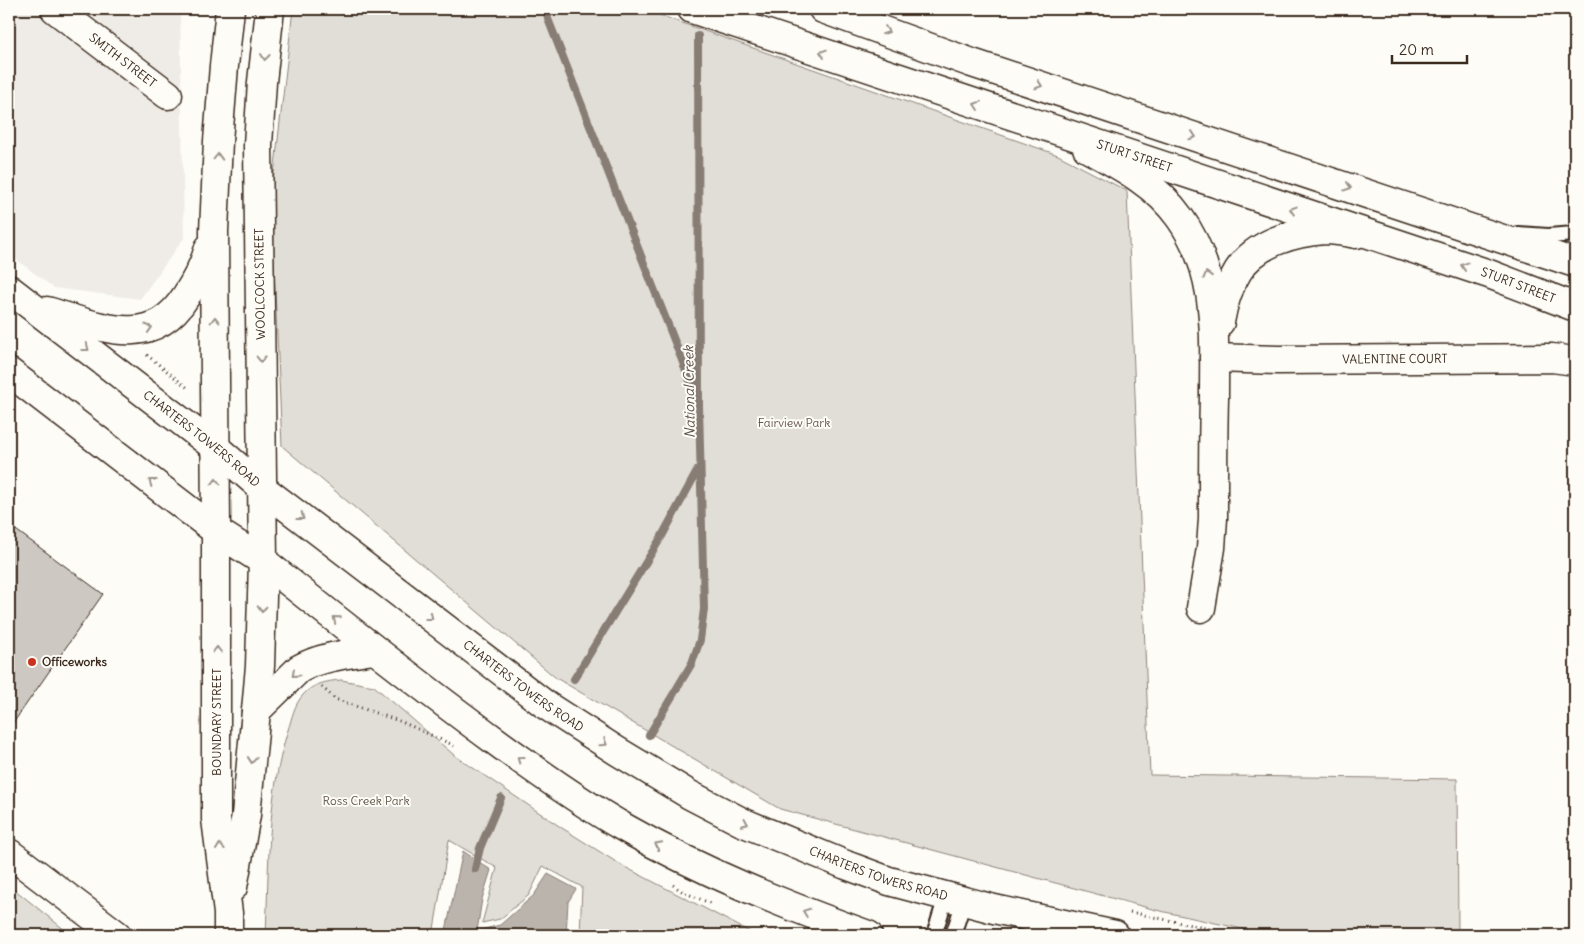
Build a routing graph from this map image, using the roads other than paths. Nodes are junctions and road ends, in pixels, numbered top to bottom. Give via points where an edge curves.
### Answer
1 (55, 9) edge
2 (230, 9) edge
3 (270, 9) edge
4 (692, 9) edge
5 (824, 9) edge
6 (168, 95) dead end
7 (1057, 132) junction
8 (1434, 216) junction
9 (214, 231) junction
10 (1514, 234) junction
11 (1575, 234) edge
12 (1374, 237) junction
13 (1575, 247) edge
14 (1575, 263) edge
15 (9, 289) edge
16 (1575, 306) edge
17 (33, 307) junction
18 (1214, 358) junction
19 (1575, 361) edge
20 (9, 372) edge
21 (216, 448) junction
22 (262, 488) junction
23 (216, 531) junction
24 (263, 560) junction
25 (1201, 608) dead end
26 (374, 650) junction
27 (256, 711) junction
28 (9, 853) edge
29 (955, 899) junction
30 (1120, 923) edge
31 (228, 924) edge
32 (861, 934) edge
33 (117, 935) edge
34 (934, 935) edge
35 (953, 935) edge

1 - 6 main road, SMITH STREET
9 -> 2 main road
3 -> 22 main road, WOOLCOCK STREET via 258,146
7 -> 4 main road, STURT STREET
5 -> 8 main road via 972,63
12 -> 7 main road, STURT STREET
18 -> 7 main road via 1213,307 1208,280 1197,249 1180,218 1142,180
8 - 10 main road
8 - 14 main road
17 -> 9 main road via 121,330 144,330 154,326 174,312 195,283
21 -> 9 main road
10 - 11 lane
10 - 13 main road
16 -> 12 main road, STURT STREET
12 - 18 main road via 1326,230 1275,241 1257,251 1238,270 1226,297
15 - 17 main road, CHARTERS TOWERS ROAD
17 -> 21 main road, CHARTERS TOWERS ROAD
18 - 19 main road, VALENTINE COURT via 1552,358
18 - 25 main road via 1211,548
23 -> 20 main road
21 - 22 main road, CHARTERS TOWERS ROAD
23 -> 21 main road
22 - 24 main road, WOOLCOCK STREET
22 -> 29 main road, CHARTERS TOWERS ROAD via 547,706 690,796 742,822 889,881
23 - 24 main road
31 -> 23 main road, BOUNDARY STREET via 216,819
26 -> 24 main road
24 -> 27 main road, BOUNDARY STREET
26 -> 27 main road via 308,664
32 -> 26 main road via 781,903 626,828 551,781
27 -> 31 main road, BOUNDARY STREET via 246,815
28 - 33 main road
29 - 30 main road, CHARTERS TOWERS ROAD
29 - 34 lane
29 - 35 lane

